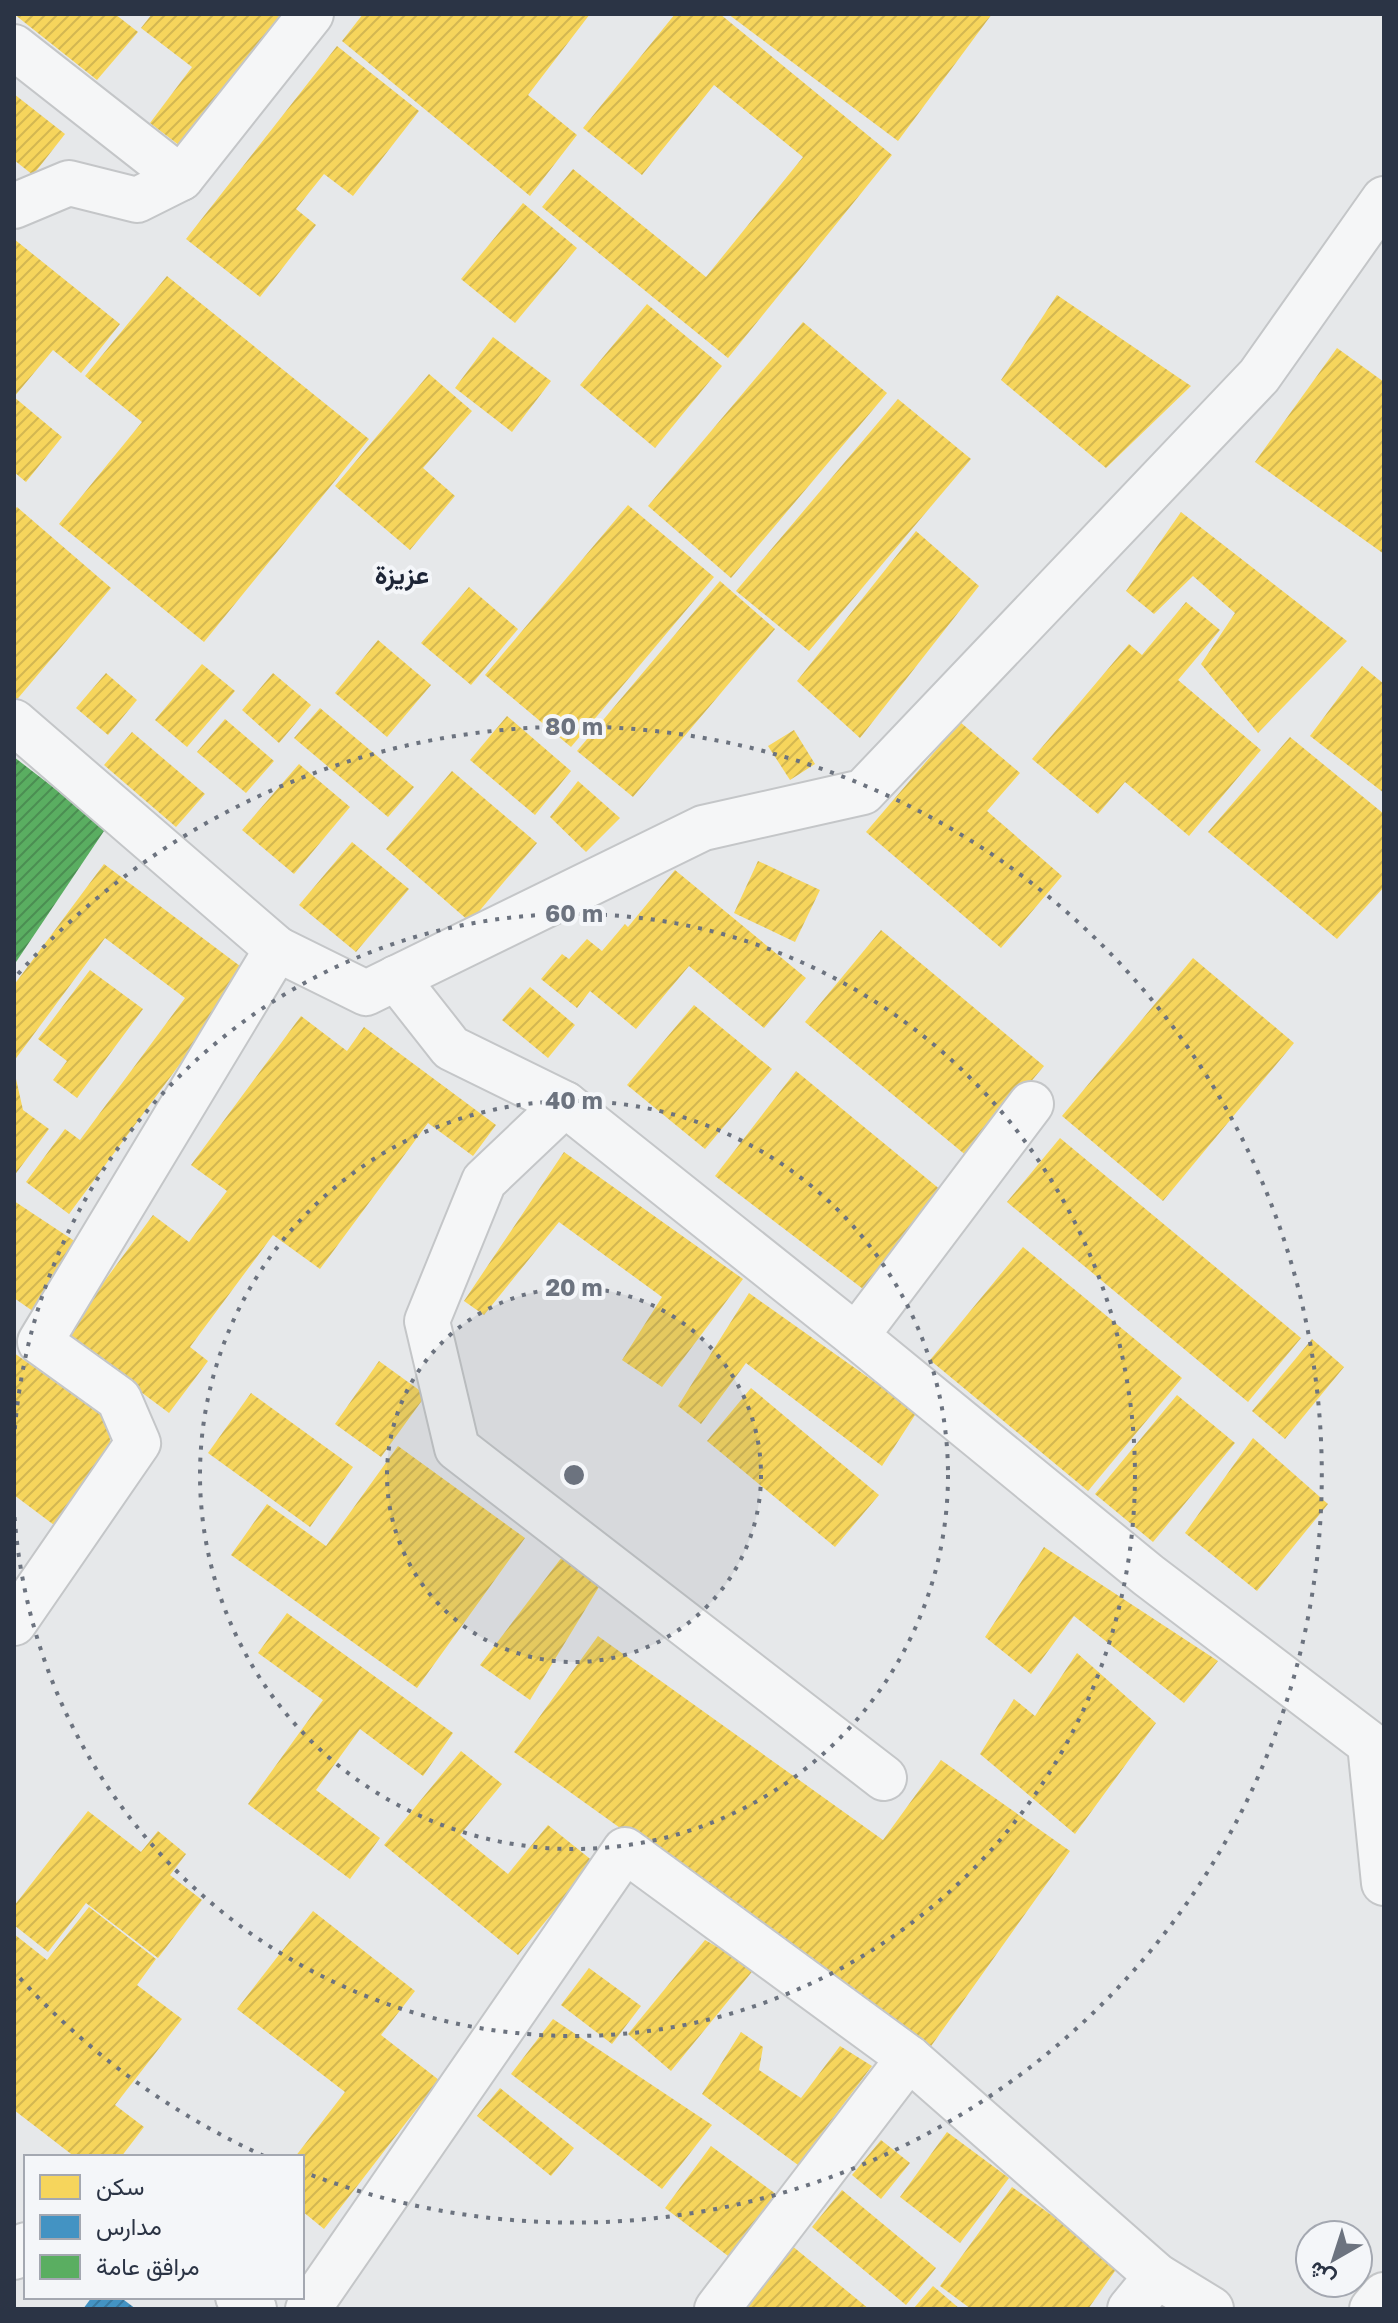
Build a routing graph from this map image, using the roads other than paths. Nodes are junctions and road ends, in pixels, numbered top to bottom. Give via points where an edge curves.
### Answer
1 (311, 14) edge
2 (14, 47) edge
3 (181, 178) junction
4 (1384, 199) edge
5 (14, 206) edge
6 (14, 722) edge
7 (277, 949) junction
8 (396, 978) junction
9 (565, 1104) junction
10 (1031, 1104) dead end
11 (27, 1332) edge
12 (856, 1336) junction
13 (14, 1623) edge
14 (884, 1778) dead end
15 (1384, 1883) edge
16 (909, 2058) junction
17 (1157, 2276) junction
18 (1384, 2295) edge
19 (308, 2309) edge
20 (717, 2309) edge
21 (1130, 2309) edge
22 (1211, 2309) edge
23 (1372, 2309) edge

1 - 3 street
2 - 3 street
3 - 5 street via 137,200 69,183
4 - 8 street via 1259,376 863,792 703,828
6 - 7 street
7 - 8 street via 366,993
7 - 11 street
8 - 9 street via 451,1048
9 - 12 street
9 - 14 street via 484,1181 427,1321 457,1448
10 - 12 street
11 - 13 street via 119,1399 138,1443
12 - 15 street via 1148,1575 1370,1744
16 - 17 street
16 - 19 street via 625,1850
16 - 20 street
17 - 21 street
17 - 22 street
18 - 23 street

